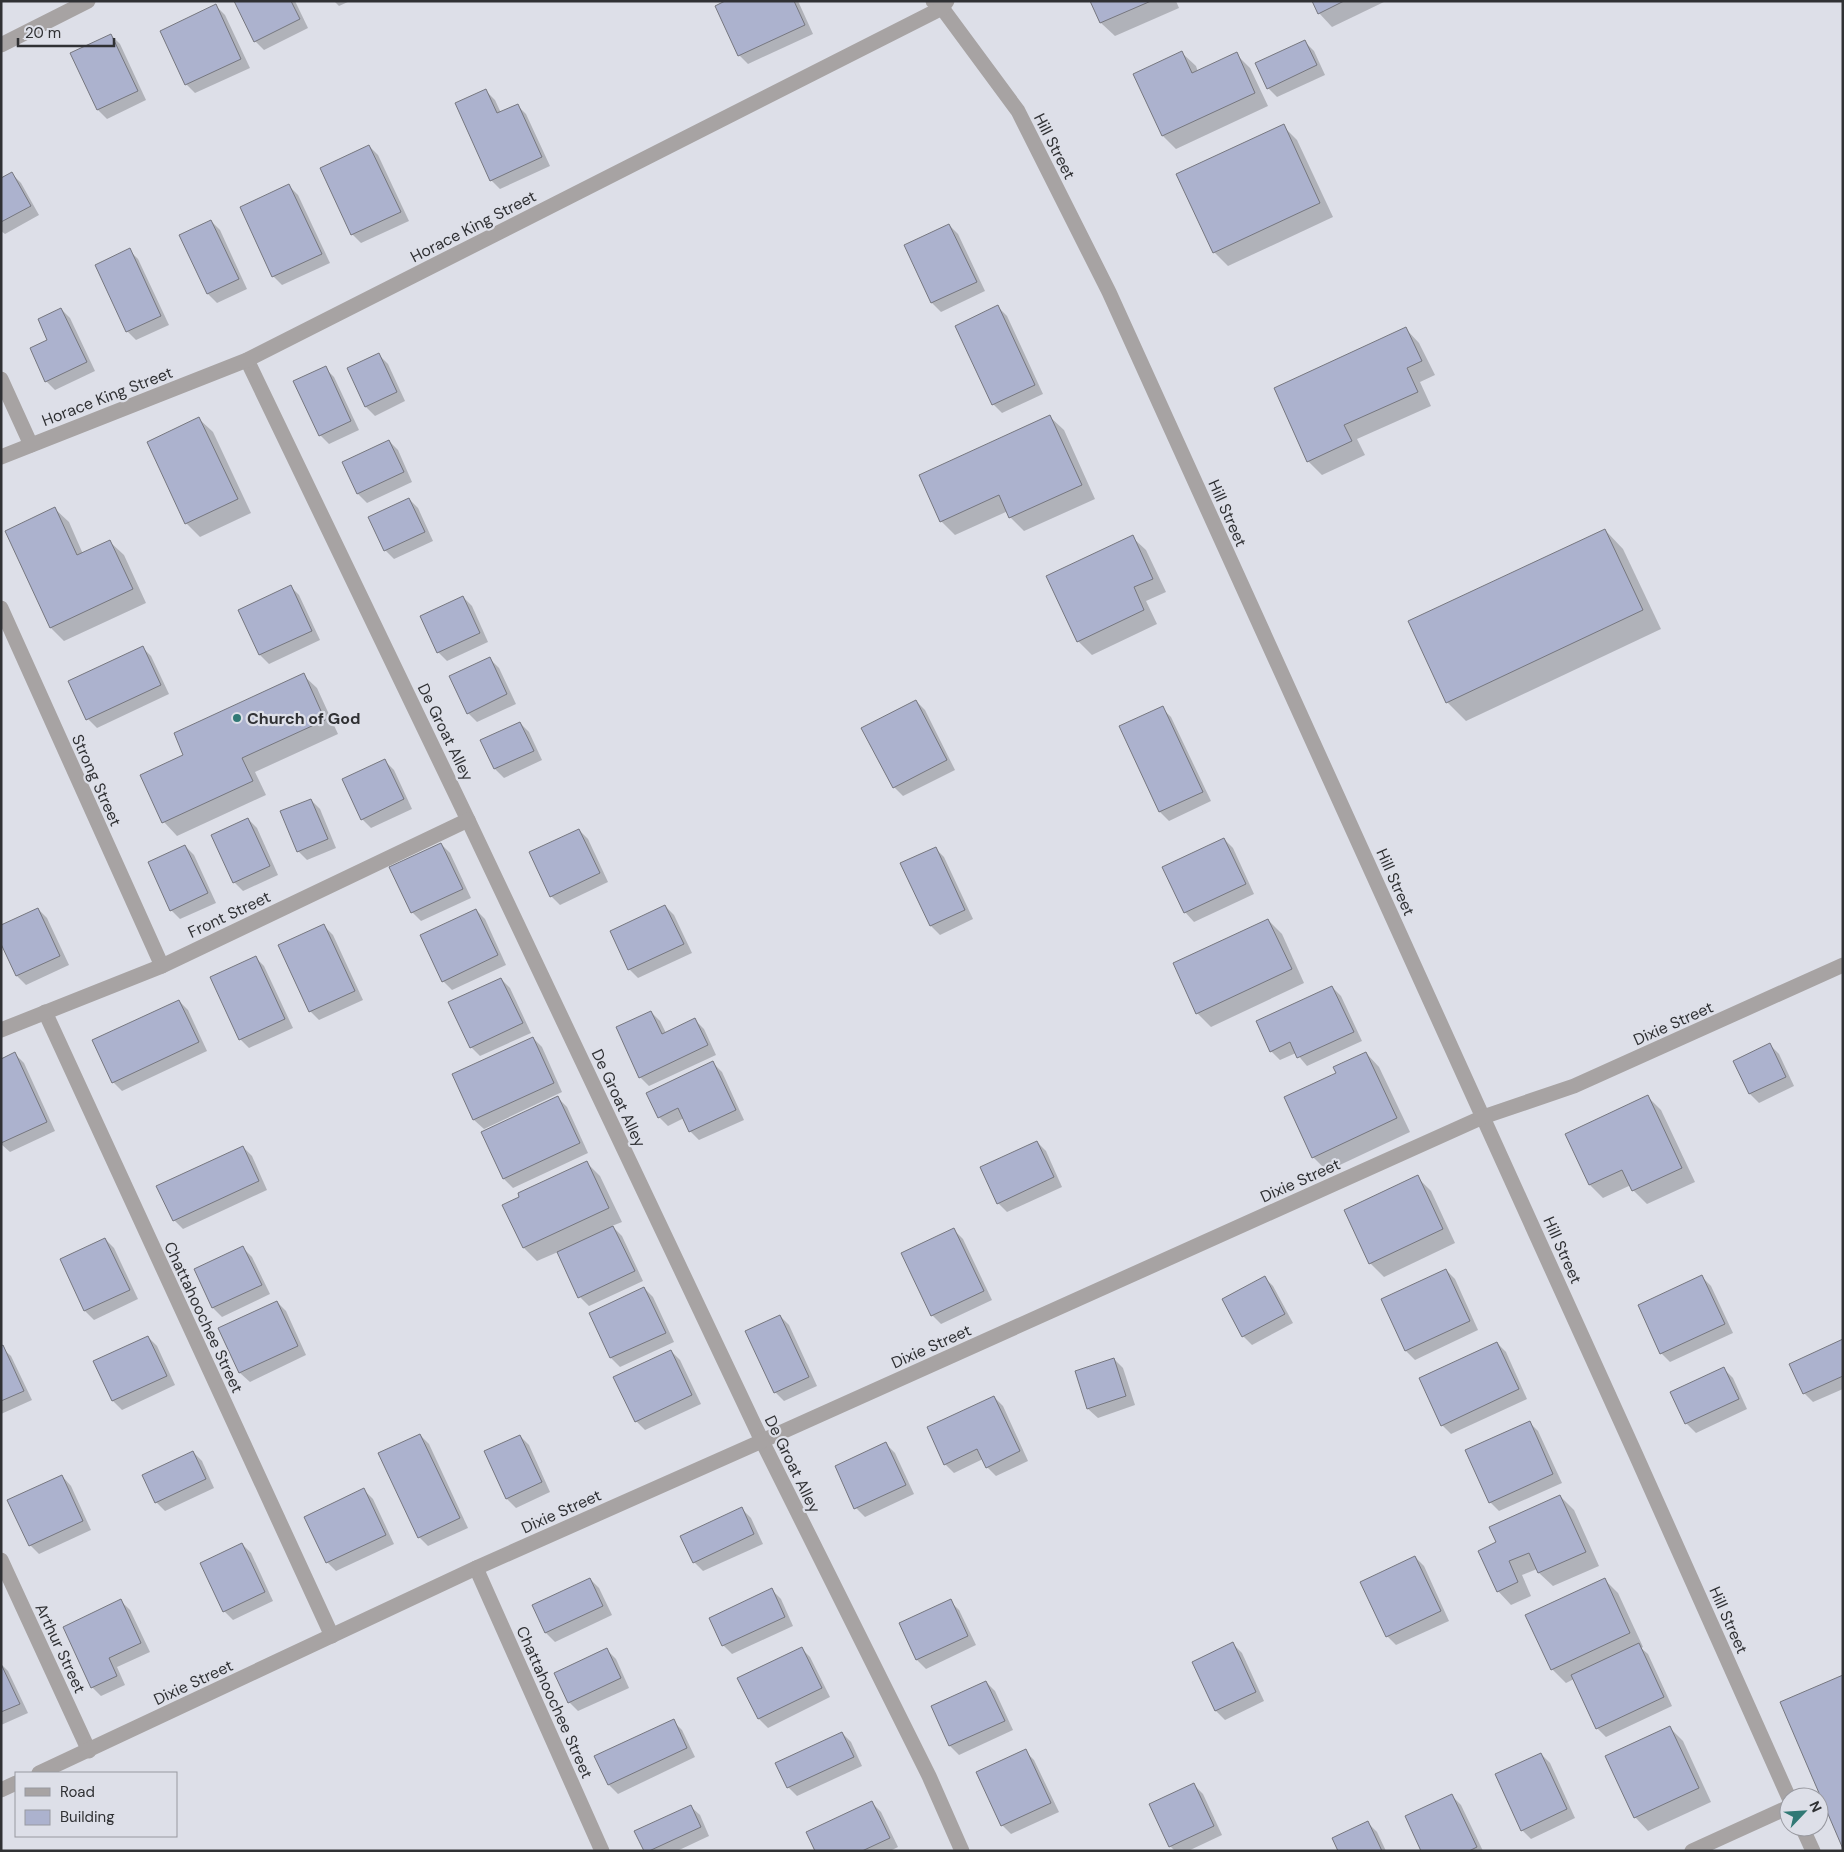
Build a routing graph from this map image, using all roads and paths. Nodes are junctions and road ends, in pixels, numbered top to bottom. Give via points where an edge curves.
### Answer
1 (88, 1) edge
2 (941, 4) edge
3 (1, 45) edge
4 (247, 360) junction
5 (1, 379) edge
6 (31, 445) junction
7 (1, 457) edge
8 (1, 608) edge
9 (468, 820) junction
10 (1843, 965) edge
11 (162, 966) junction
12 (45, 1012) junction
13 (1, 1030) edge
14 (1483, 1117) junction
15 (762, 1441) junction
16 (1, 1560) edge
17 (476, 1568) junction
18 (332, 1636) junction
19 (89, 1751) junction
20 (41, 1772) edge
21 (15, 1783) edge
22 (1784, 1787) edge
23 (1, 1790) edge
24 (1779, 1812) edge
25 (1807, 1837) edge
26 (602, 1851) edge
27 (962, 1851) edge
28 (1692, 1851) edge
29 (1813, 1851) edge

1 - 3 street
2 - 4 street, Horace King Street
2 - 14 street, Hill Street via 1018,111 1109,292
4 - 6 street, Horace King Street
4 - 9 street, De Groat Alley
5 - 6 street
6 - 7 street, Horace King Street
8 - 11 street, Strong Street
9 - 11 street, Front Street
9 - 15 street, De Groat Alley
10 - 14 street, Dixie Street via 1574,1086
11 - 12 street, Front Street
12 - 13 street, Front Street
12 - 18 street, Chattahoochee Street
14 - 15 street, Dixie Street
14 - 22 street, Hill Street
15 - 17 street, Dixie Street
15 - 27 street, De Groat Alley
16 - 19 street, Arthur Street
17 - 18 street, Dixie Street
17 - 26 street, Chattahoochee Street
18 - 19 street, Dixie Street
19 - 20 street, Dixie Street
21 - 23 street
24 - 28 street
25 - 29 street

